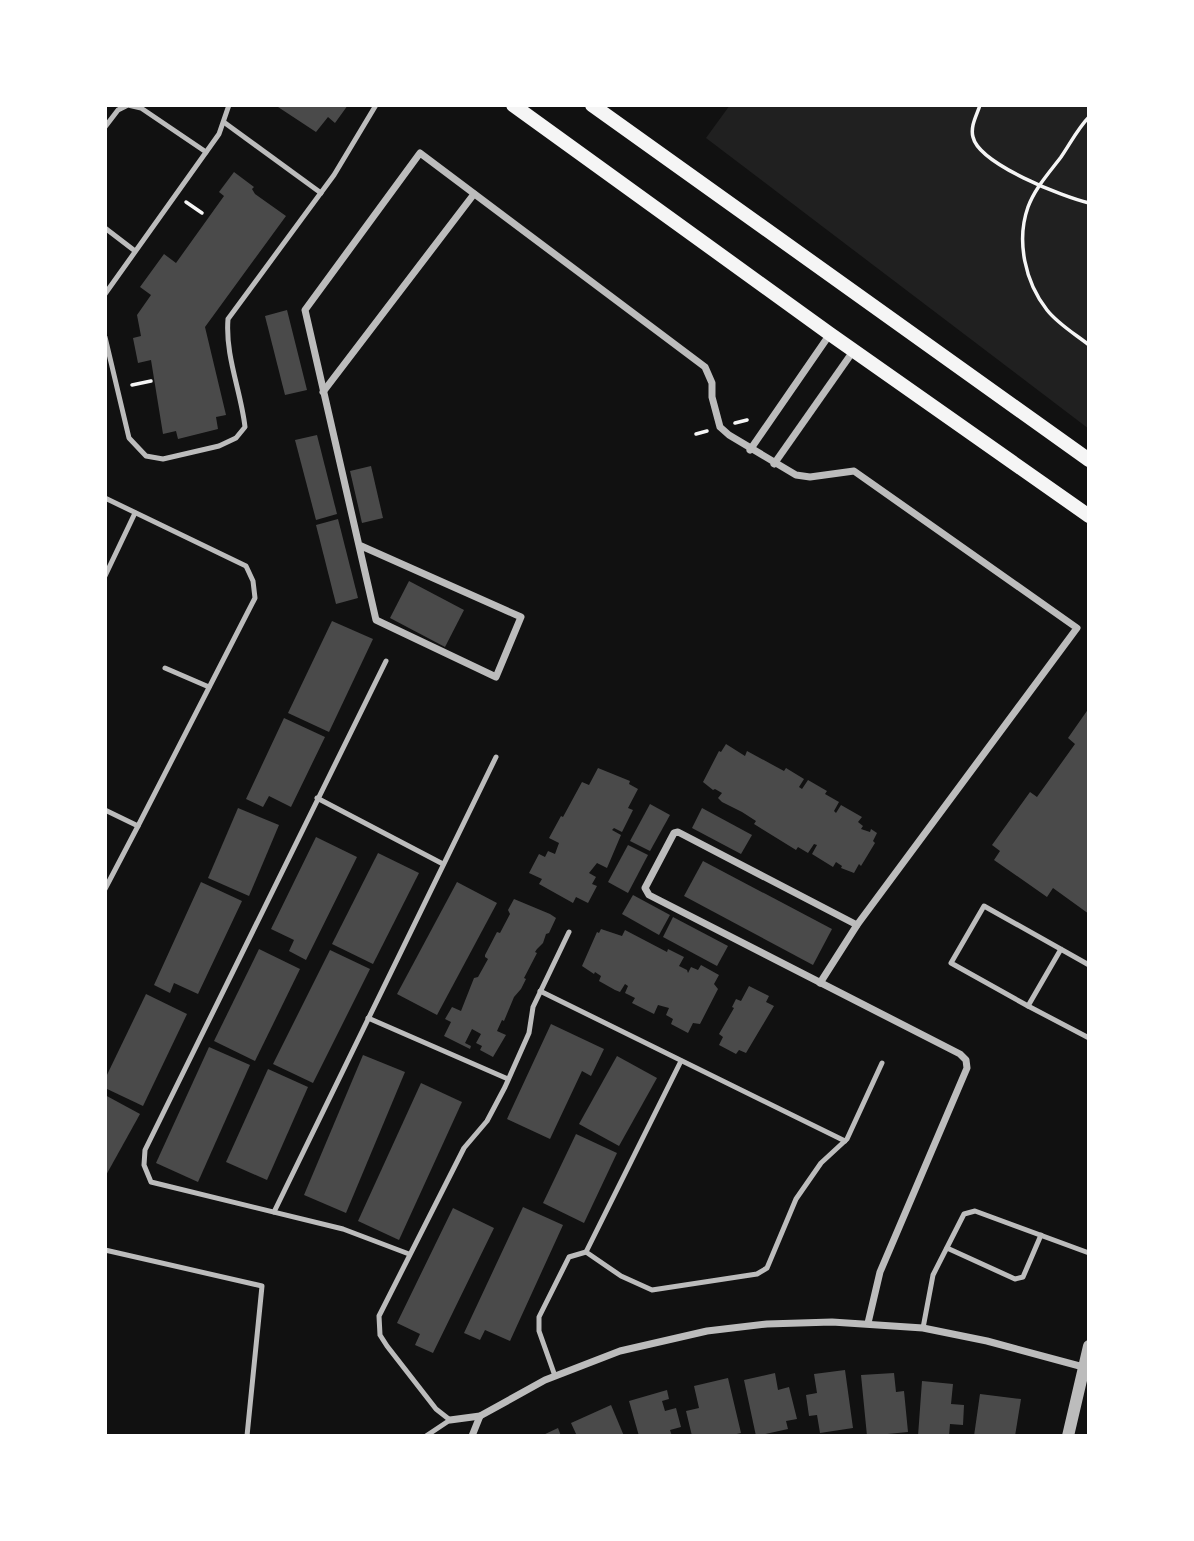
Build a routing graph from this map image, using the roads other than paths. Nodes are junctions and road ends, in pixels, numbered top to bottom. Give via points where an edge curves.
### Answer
1 (229, 105) edge
2 (376, 105) edge
3 (513, 105) edge
4 (592, 105) edge
5 (225, 123) junction
6 (105, 127) edge
7 (206, 152) junction
8 (321, 193) junction
9 (474, 194) junction
10 (105, 228) edge
11 (135, 251) junction
12 (105, 294) edge
13 (830, 334) junction
14 (105, 337) edge
15 (854, 350) junction
16 (105, 369) edge
17 (114, 373) junction
18 (323, 392) junction
19 (750, 450) junction
20 (1089, 460) edge
21 (774, 464) junction
22 (105, 498) edge
23 (135, 513) junction
24 (1089, 516) edge
25 (359, 545) junction
26 (105, 576) edge
27 (386, 661) dead end
28 (166, 668) dead end
29 (209, 687) junction
30 (496, 757) dead end
31 (317, 798) junction
32 (105, 810) edge
33 (138, 826) junction
34 (443, 864) junction
35 (105, 889) edge
36 (857, 925) junction
37 (569, 932) dead end
38 (1061, 949) junction
39 (1089, 965) edge
40 (820, 983) junction
41 (540, 991) junction
42 (1028, 1006) junction
43 (369, 1018) junction
44 (1089, 1038) edge
45 (681, 1060) junction
46 (881, 1063) dead end
47 (508, 1079) junction
48 (845, 1141) junction
49 (274, 1212) junction
50 (1041, 1235) junction
51 (947, 1248) junction
52 (105, 1250) edge
53 (586, 1252) junction
54 (1089, 1253) edge
55 (409, 1254) junction
56 (868, 1323) junction
57 (923, 1328) junction
58 (1089, 1346) edge
59 (1086, 1368) edge
60 (555, 1376) junction
61 (480, 1416) junction
62 (450, 1420) junction
63 (247, 1436) edge
64 (426, 1436) edge
65 (472, 1436) edge
66 (1068, 1436) edge

1 - 5 lane
2 - 8 lane
3 - 13 main road
4 - 20 main road
5 - 7 lane
5 - 8 lane
6 - 7 lane via 117,110 128,105 141,108
7 - 11 lane
8 - 17 lane via 228,319 226,338 245,427 236,438 163,459 146,456 129,438
9 - 18 street
9 - 18 street via 420,153 305,310
9 - 19 street via 705,367 720,427
10 - 11 lane
11 - 12 lane
13 - 15 main road
13 - 19 street
14 - 17 lane
15 - 21 street
15 - 24 main road
16 - 17 lane
18 - 25 street
19 - 21 street
21 - 36 street via 810,477 854,471 1077,628
22 - 23 lane
23 - 26 lane
23 - 29 lane via 246,566 253,581 255,598
25 - 25 street via 376,620 496,677 521,617
27 - 31 lane
28 - 29 lane
29 - 33 lane
30 - 34 lane
31 - 34 lane
31 - 49 lane via 145,1150 144,1165 151,1182
32 - 33 lane
33 - 35 lane
34 - 43 lane
36 - 40 street
36 - 40 street via 674,833 645,888 649,895
37 - 41 lane
38 - 39 lane
38 - 42 lane
38 - 42 lane via 984,906 951,962
40 - 56 street via 966,1060 967,1068 880,1272
41 - 45 lane
41 - 47 lane via 529,1033
42 - 44 lane
43 - 47 lane
43 - 49 lane
45 - 48 lane
45 - 53 lane
46 - 48 lane
47 - 55 lane via 487,1121 464,1148
48 - 53 lane via 821,1163 796,1199 767,1268 757,1274 652,1290
49 - 55 lane via 343,1229
50 - 51 lane via 975,1211 964,1214
50 - 51 lane via 1023,1277 1015,1279
50 - 54 lane
51 - 57 lane via 933,1275
52 - 63 lane via 262,1286
53 - 60 lane via 569,1257 539,1317 539,1331
55 - 62 lane via 377,1325 387,1346 436,1409
56 - 57 street
56 - 60 street via 767,1324 707,1331 621,1351
57 - 59 street
58 - 59 street
59 - 66 street
60 - 61 street
61 - 62 street
61 - 65 street
62 - 64 lane

